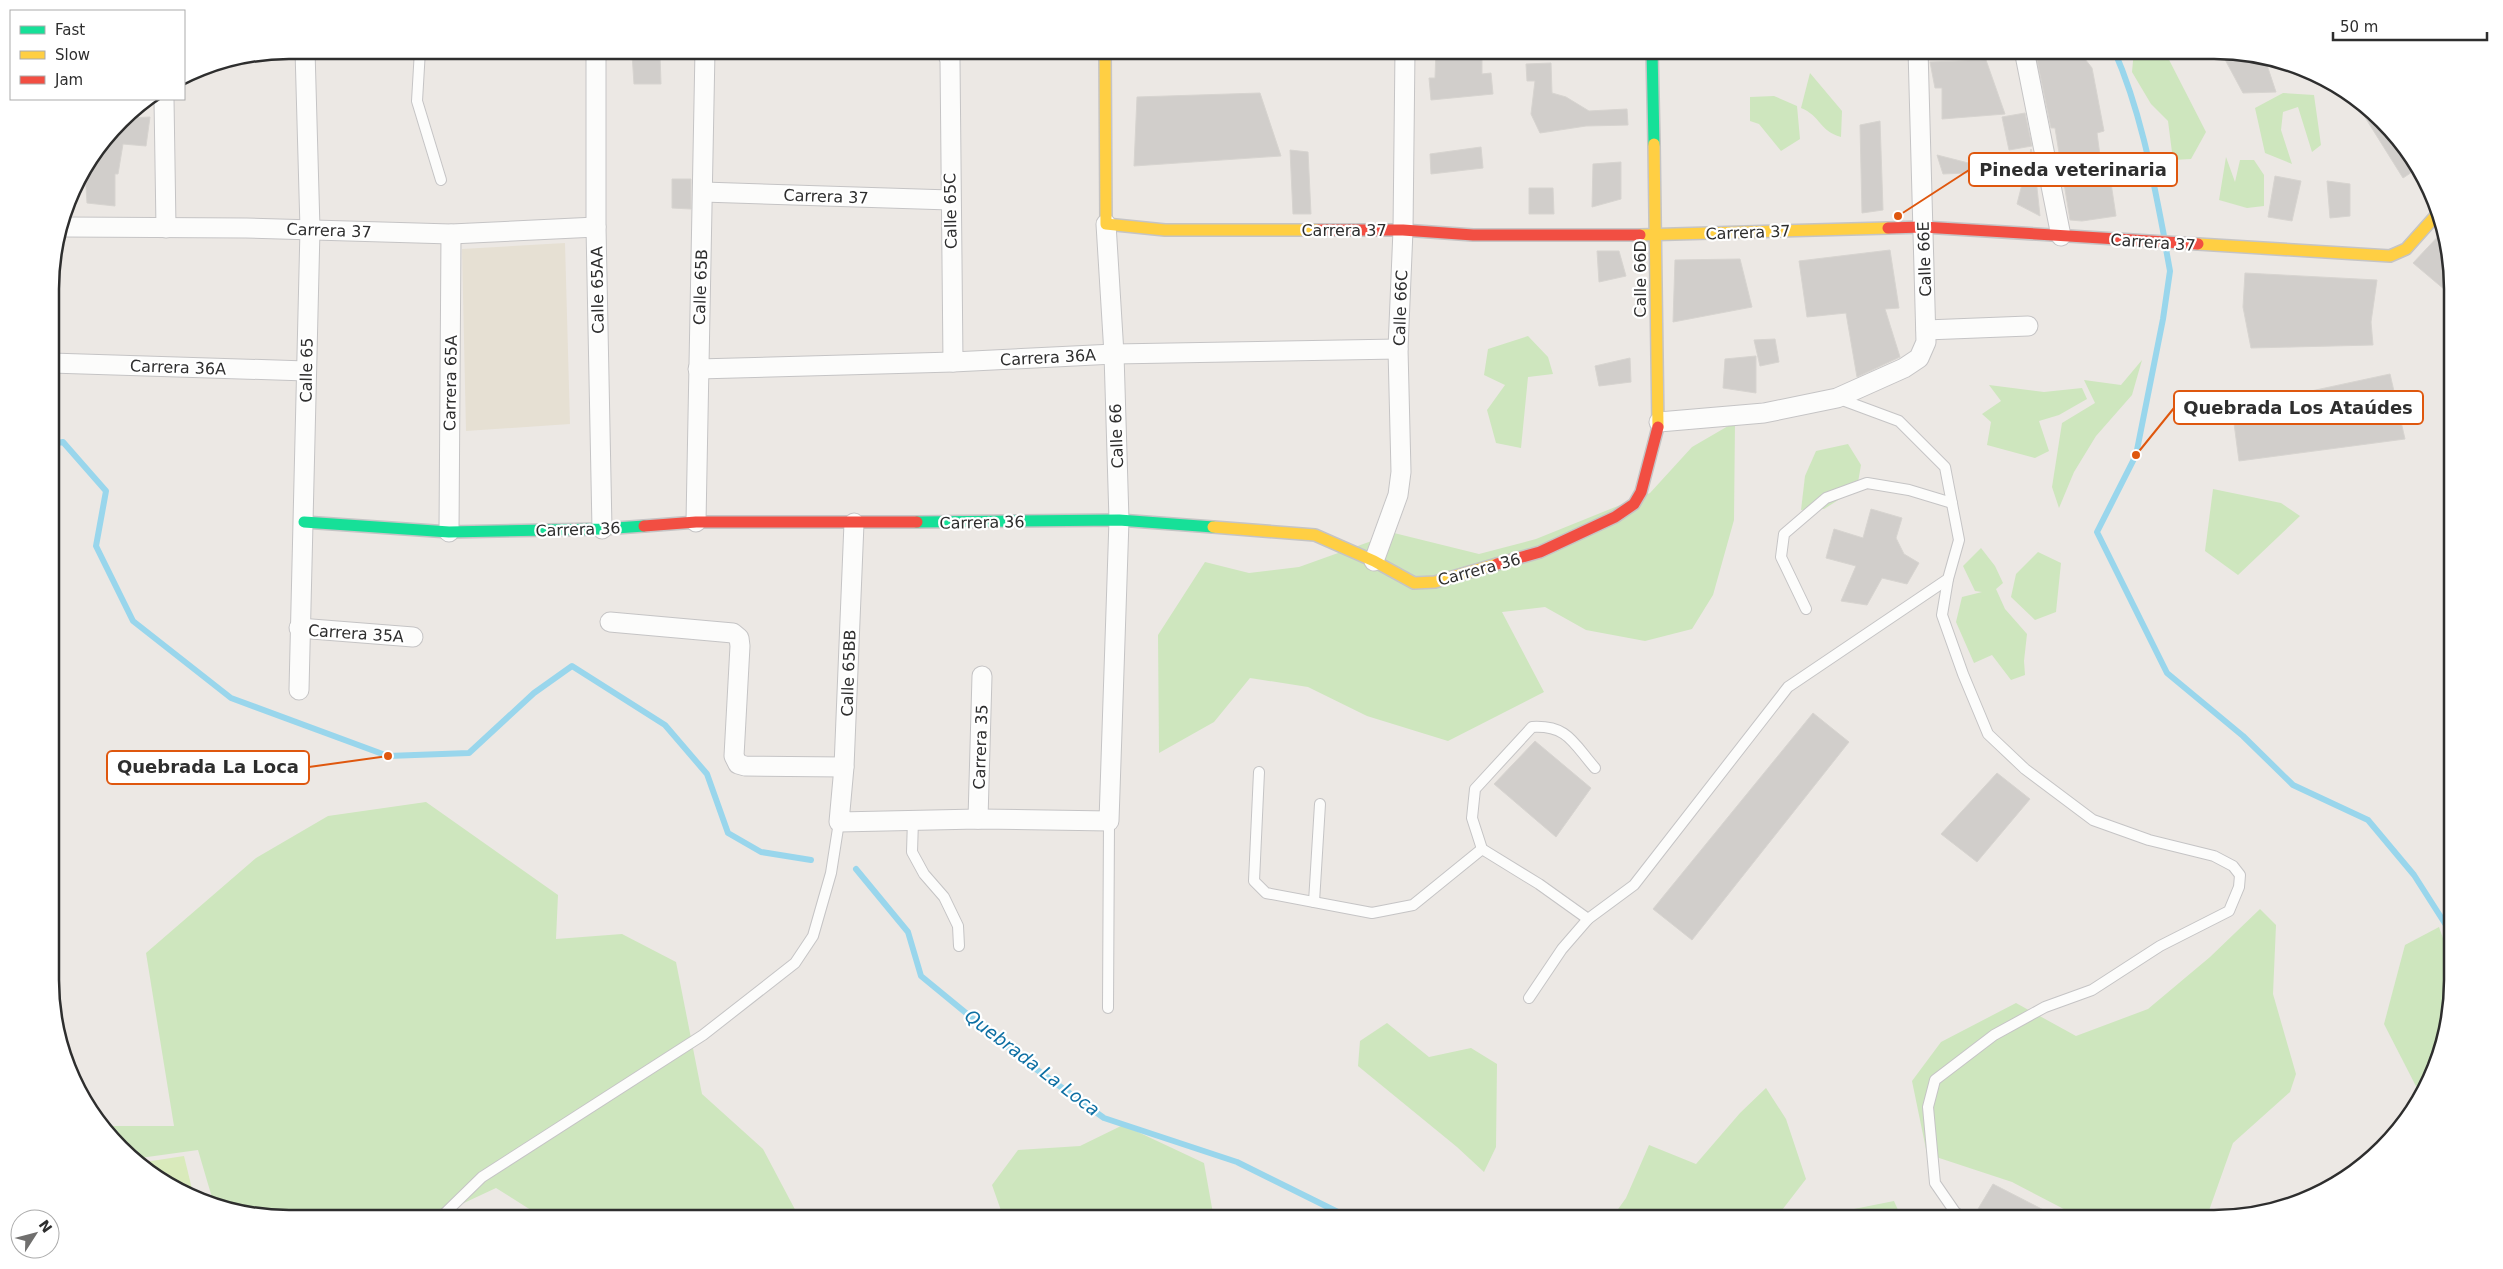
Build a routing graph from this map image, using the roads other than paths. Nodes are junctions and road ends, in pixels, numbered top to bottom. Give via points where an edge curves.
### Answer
1 (305, 59) edge
2 (419, 59) edge
3 (596, 59) edge
4 (704, 59) edge
5 (948, 59) edge
6 (1105, 59) edge
7 (1405, 59) edge
8 (1652, 59) edge
9 (1918, 59) edge
10 (2026, 59) edge
11 (164, 100) edge
12 (441, 180) dead end
13 (703, 192) junction
14 (950, 200) junction
15 (2433, 219) edge
16 (1106, 224) junction
17 (68, 227) edge
18 (1922, 227) junction
19 (166, 228) junction
20 (596, 228) junction
21 (310, 230) junction
22 (1403, 230) junction
23 (452, 234) junction
24 (1657, 235) junction
25 (2061, 236) junction
26 (2028, 326) dead end
27 (1926, 330) junction
28 (1398, 349) junction
29 (1114, 354) junction
30 (953, 362) junction
31 (59, 363) edge
32 (698, 368) junction
33 (306, 371) junction
34 (1836, 398) junction
35 (1658, 422) junction
36 (1952, 503) junction
37 (1634, 504) joint
38 (1119, 520) junction
39 (304, 522) junction
40 (696, 522) junction
41 (854, 524) junction
42 (602, 529) junction
43 (449, 532) junction
44 (1374, 561) junction
45 (1948, 579) junction
46 (1806, 609) dead end
47 (610, 622) dead end
48 (299, 628) junction
49 (413, 637) dead end
50 (982, 676) dead end
51 (299, 690) dead end
52 (844, 767) junction
53 (1595, 768) dead end
54 (1258, 772) dead end
55 (1320, 804) dead end
56 (978, 819) junction
57 (913, 820) junction
58 (1109, 821) junction
59 (839, 822) junction
60 (1482, 849) junction
61 (1314, 902) junction
62 (1588, 919) junction
63 (959, 946) dead end
64 (1529, 998) dead end
65 (1108, 1008) dead end
66 (448, 1210) edge
67 (1954, 1210) edge

1 - 21 street, Calle 65
2 - 12 lane via 417,101
3 - 20 street, Calle 65AA
4 - 13 street, Calle 65B
5 - 14 street, Calle 65C
6 - 16 street, Calle 66
7 - 22 street, Calle 66C
8 - 24 street, Calle 66D
9 - 18 street, Calle 66E
10 - 25 street
11 - 19 street
13 - 14 street, Carrera 37
13 - 32 street, Calle 65B
14 - 30 street, Calle 65C
15 - 25 street, Carrera 37 via 2406,250 2390,256
16 - 22 street, Carrera 37 via 1165,230
16 - 29 street, Calle 66
17 - 19 street, Carrera 37
18 - 24 street, Carrera 37
18 - 25 street, Carrera 37
18 - 27 street, Calle 66E
19 - 21 street, Carrera 37
20 - 23 street, Carrera 37
20 - 42 street, Calle 65AA
21 - 23 street, Carrera 37
21 - 33 street, Calle 65
22 - 24 street, Carrera 37 via 1473,235
22 - 28 street, Calle 66C
23 - 43 street, Carrera 65A
24 - 35 street, Calle 66D
26 - 27 street
27 - 34 street, Calle 66E via 1926,342 1919,358
28 - 29 street, Carrera 36A
28 - 44 street, Calle 66C via 1401,472 1398,495
29 - 30 street, Carrera 36A
29 - 38 street, Calle 66
30 - 32 street, Carrera 36A
31 - 33 street, Carrera 36A
32 - 40 street, Calle 65B
33 - 39 street, Calle 65
34 - 35 street via 1764,413
34 - 36 lane via 1899,421 1945,467
35 - 37 street, Calle 66D via 1641,492
36 - 45 lane via 1959,540
36 - 46 lane via 1909,490 1868,483 1826,498 1784,534 1781,557
37 - 44 street, Carrera 36 via 1615,517 1540,552 1435,582 1414,583
38 - 41 street, Carrera 36
38 - 44 street, Carrera 36 via 1315,535
38 - 58 street, Calle 66
39 - 43 street, Carrera 36
39 - 48 street, Calle 65
40 - 41 street, Carrera 36
40 - 42 street, Carrera 36
41 - 52 street, Calle 65BB
42 - 43 street, Carrera 36
45 - 62 lane via 1788,688 1634,885
45 - 67 lane via 1942,615 1988,734 2025,769 2093,820 2149,840 2214,856 2233,866 2240,875 2239,887 2229,911 2160,946 2092,990 2045,1007 1994,1034 1935,1080 1928,1107 1935,1183
47 - 52 street via 733,633 739,638 740,646 734,756 738,764
48 - 49 street, Carrera 35A
48 - 51 street, Calle 65
50 - 56 street, Carrera 35
52 - 59 street, Calle 65BB
53 - 60 lane via 1564,732 1550,726 1532,727 1474,789 1472,818
54 - 61 lane via 1254,881 1266,893
55 - 61 lane
56 - 57 street
56 - 58 street
57 - 59 street
57 - 63 lane via 912,852 924,874 944,897 958,926
58 - 65 lane
59 - 66 lane via 831,874 813,936 795,963 703,1035 482,1177
60 - 61 lane via 1413,905 1372,913
60 - 62 lane
62 - 64 lane via 1562,949

